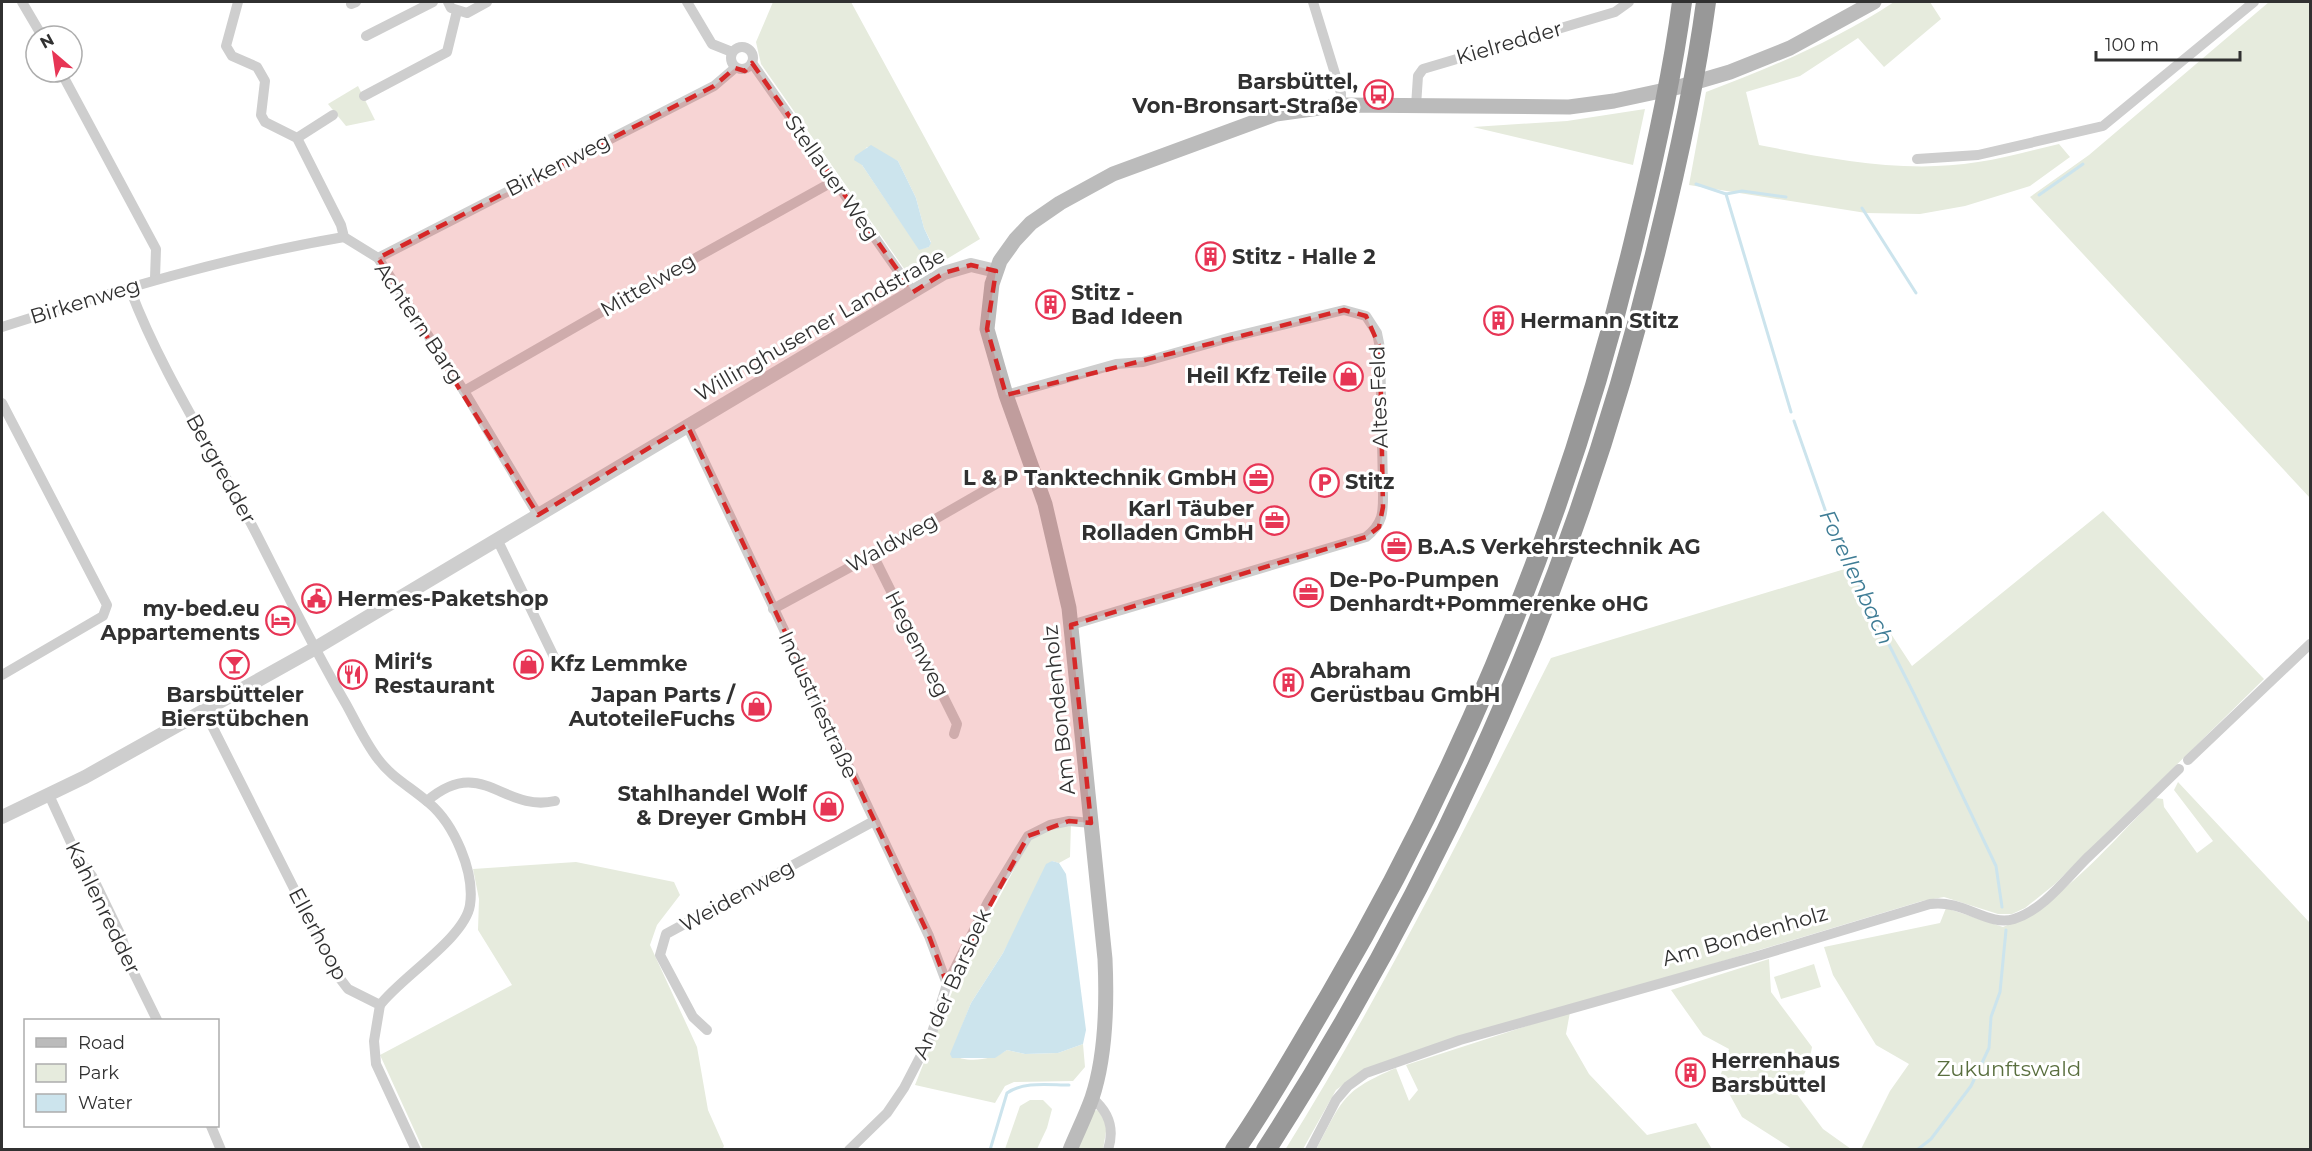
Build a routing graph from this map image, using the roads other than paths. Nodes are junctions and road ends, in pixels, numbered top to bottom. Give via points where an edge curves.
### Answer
1 (22, 2) edge
2 (238, 2) edge
3 (433, 2) edge
4 (448, 2) edge
5 (487, 2) edge
6 (687, 2) edge
7 (1313, 2) edge
8 (1629, 2) edge
9 (1682, 2) edge
10 (1706, 2) edge
11 (1874, 2) edge
12 (2254, 2) edge
13 (458, 10) junction
14 (35, 24) edge
15 (366, 36) dead end
16 (732, 52) junction
17 (752, 63) junction
18 (735, 68) junction
19 (67, 84) edge
20 (364, 96) dead end
21 (1341, 105) junction
22 (1416, 106) junction
23 (333, 115) dead end
24 (297, 138) junction
25 (1917, 159) dead end
26 (834, 182) junction
27 (344, 237) junction
28 (378, 258) junction
29 (996, 271) junction
30 (155, 278) junction
31 (130, 289) junction
32 (913, 292) junction
33 (2, 327) edge
34 (464, 391) junction
35 (1006, 395) junction
36 (2, 403) edge
37 (687, 425) junction
38 (1010, 476) dead end
39 (538, 515) junction
40 (496, 539) junction
41 (873, 555) junction
42 (773, 609) junction
43 (1071, 625) junction
44 (2310, 644) edge
45 (314, 649) junction
46 (557, 663) dead end
47 (2, 675) edge
48 (204, 710) junction
49 (954, 734) dead end
50 (2188, 760) dead end
51 (2179, 769) dead end
52 (49, 795) junction
53 (427, 801) junction
54 (555, 801) dead end
55 (2, 817) edge
56 (874, 821) junction
57 (1092, 822) junction
58 (947, 984) junction
59 (380, 1005) junction
60 (157, 1019) edge
61 (707, 1030) dead end
62 (1092, 1098) junction
63 (212, 1127) edge
64 (222, 1149) edge
65 (416, 1149) edge
66 (849, 1149) edge
67 (1070, 1149) edge
68 (1108, 1149) edge
69 (1235, 1149) edge
70 (1266, 1149) edge
71 (1310, 1149) edge

1 - 14 street
2 - 24 street via 226,46 232,56 257,67 265,81 261,115 265,122
3 - 15 street
4 - 13 street
5 - 13 street via 467,13
6 - 16 street via 712,44
7 - 21 street via 1341,93
8 - 22 street, Kielredder via 1615,12 1423,69 1418,76
9 - 69 highway via 1650,174 1621,298 1570,472 1519,608 1458,751 1371,926
10 - 70 highway via 1673,181 1640,318 1591,484 1559,571 1481,759 1440,843 1358,999
11 - 22 main road via 1790,48 1679,87 1569,107
12 - 25 street via 2103,126 1978,155
13 - 20 street via 447,52
16 - 17 street, Stellauer Weg via 737,48 750,50
16 - 18 street via 730,60
17 - 18 street via 741,70
17 - 26 street, Stellauer Weg
18 - 28 street, Birkenweg via 714,86
19 - 30 street via 156,249
21 - 22 main road
21 - 29 main road via 1276,114 1113,174 1060,202 1031,223 1006,251
23 - 24 street
24 - 27 street
26 - 32 street, Stellauer Weg
26 - 34 street, Mittelweg via 725,240
27 - 28 street, Achtern Barg
27 - 30 street, Birkenweg via 277,248
28 - 34 street, Achtern Barg
29 - 32 street, Willinghusener Landstraße via 971,265 944,273
29 - 35 main road, Am Bondenholz via 988,301 987,329
30 - 31 street, Birkenweg
31 - 33 street, Birkenweg
31 - 45 street, Bergredder via 144,326
32 - 37 street, Willinghusener Landstraße
34 - 39 street, Achtern Barg
35 - 43 main road, Am Bondenholz via 1045,504
35 - 43 street, Altes Feld via 1116,364 1143,362 1344,310 1366,316 1377,333 1383,488 1379,527 1366,537
36 - 47 street via 107,605 103,616
37 - 39 street, Willinghusener Landstraße
37 - 42 street, Industriestraße
38 - 41 street, Waldweg
39 - 40 street, Willinghusener Landstraße
40 - 45 street, Willinghusener Landstraße
40 - 46 street
41 - 42 street, Waldweg
41 - 49 street, Hegenweg via 957,724
42 - 56 street, Industriestraße
43 - 57 main road, Am Bondenholz
44 - 50 street
45 - 48 street, Willinghusener Landstraße
45 - 53 street, Bergredder via 388,773
48 - 52 street, Willinghusener Landstraße
48 - 59 street, Ellerhoop via 338,976 348,989
51 - 71 street, Am Bondenholz via 2046,899 2013,919 1992,919 1950,903 1930,904 1460,1040 1366,1073 1348,1086 1336,1100
52 - 55 street, Willinghusener Landstraße
52 - 60 street, Kahlenredder via 122,938 128,961
53 - 54 street via 458,782 473,782 532,801
53 - 59 street, Bergredder via 442,818 466,865 470,908 454,935 392,988
56 - 58 street, Industriestraße via 929,936
56 - 61 street, Weidenweg via 666,934 660,955 693,1017
57 - 58 street, An der Barsbek via 1069,820 1028,836 988,902
57 - 62 main road, Am Bondenholz via 1106,980 1101,1058
58 - 66 street, An der Barsbek via 931,1035 904,1088 887,1113
59 - 65 street via 374,1041 376,1064
62 - 67 main road, Am Bondenholz
62 - 68 street via 1108,1115
63 - 64 street

